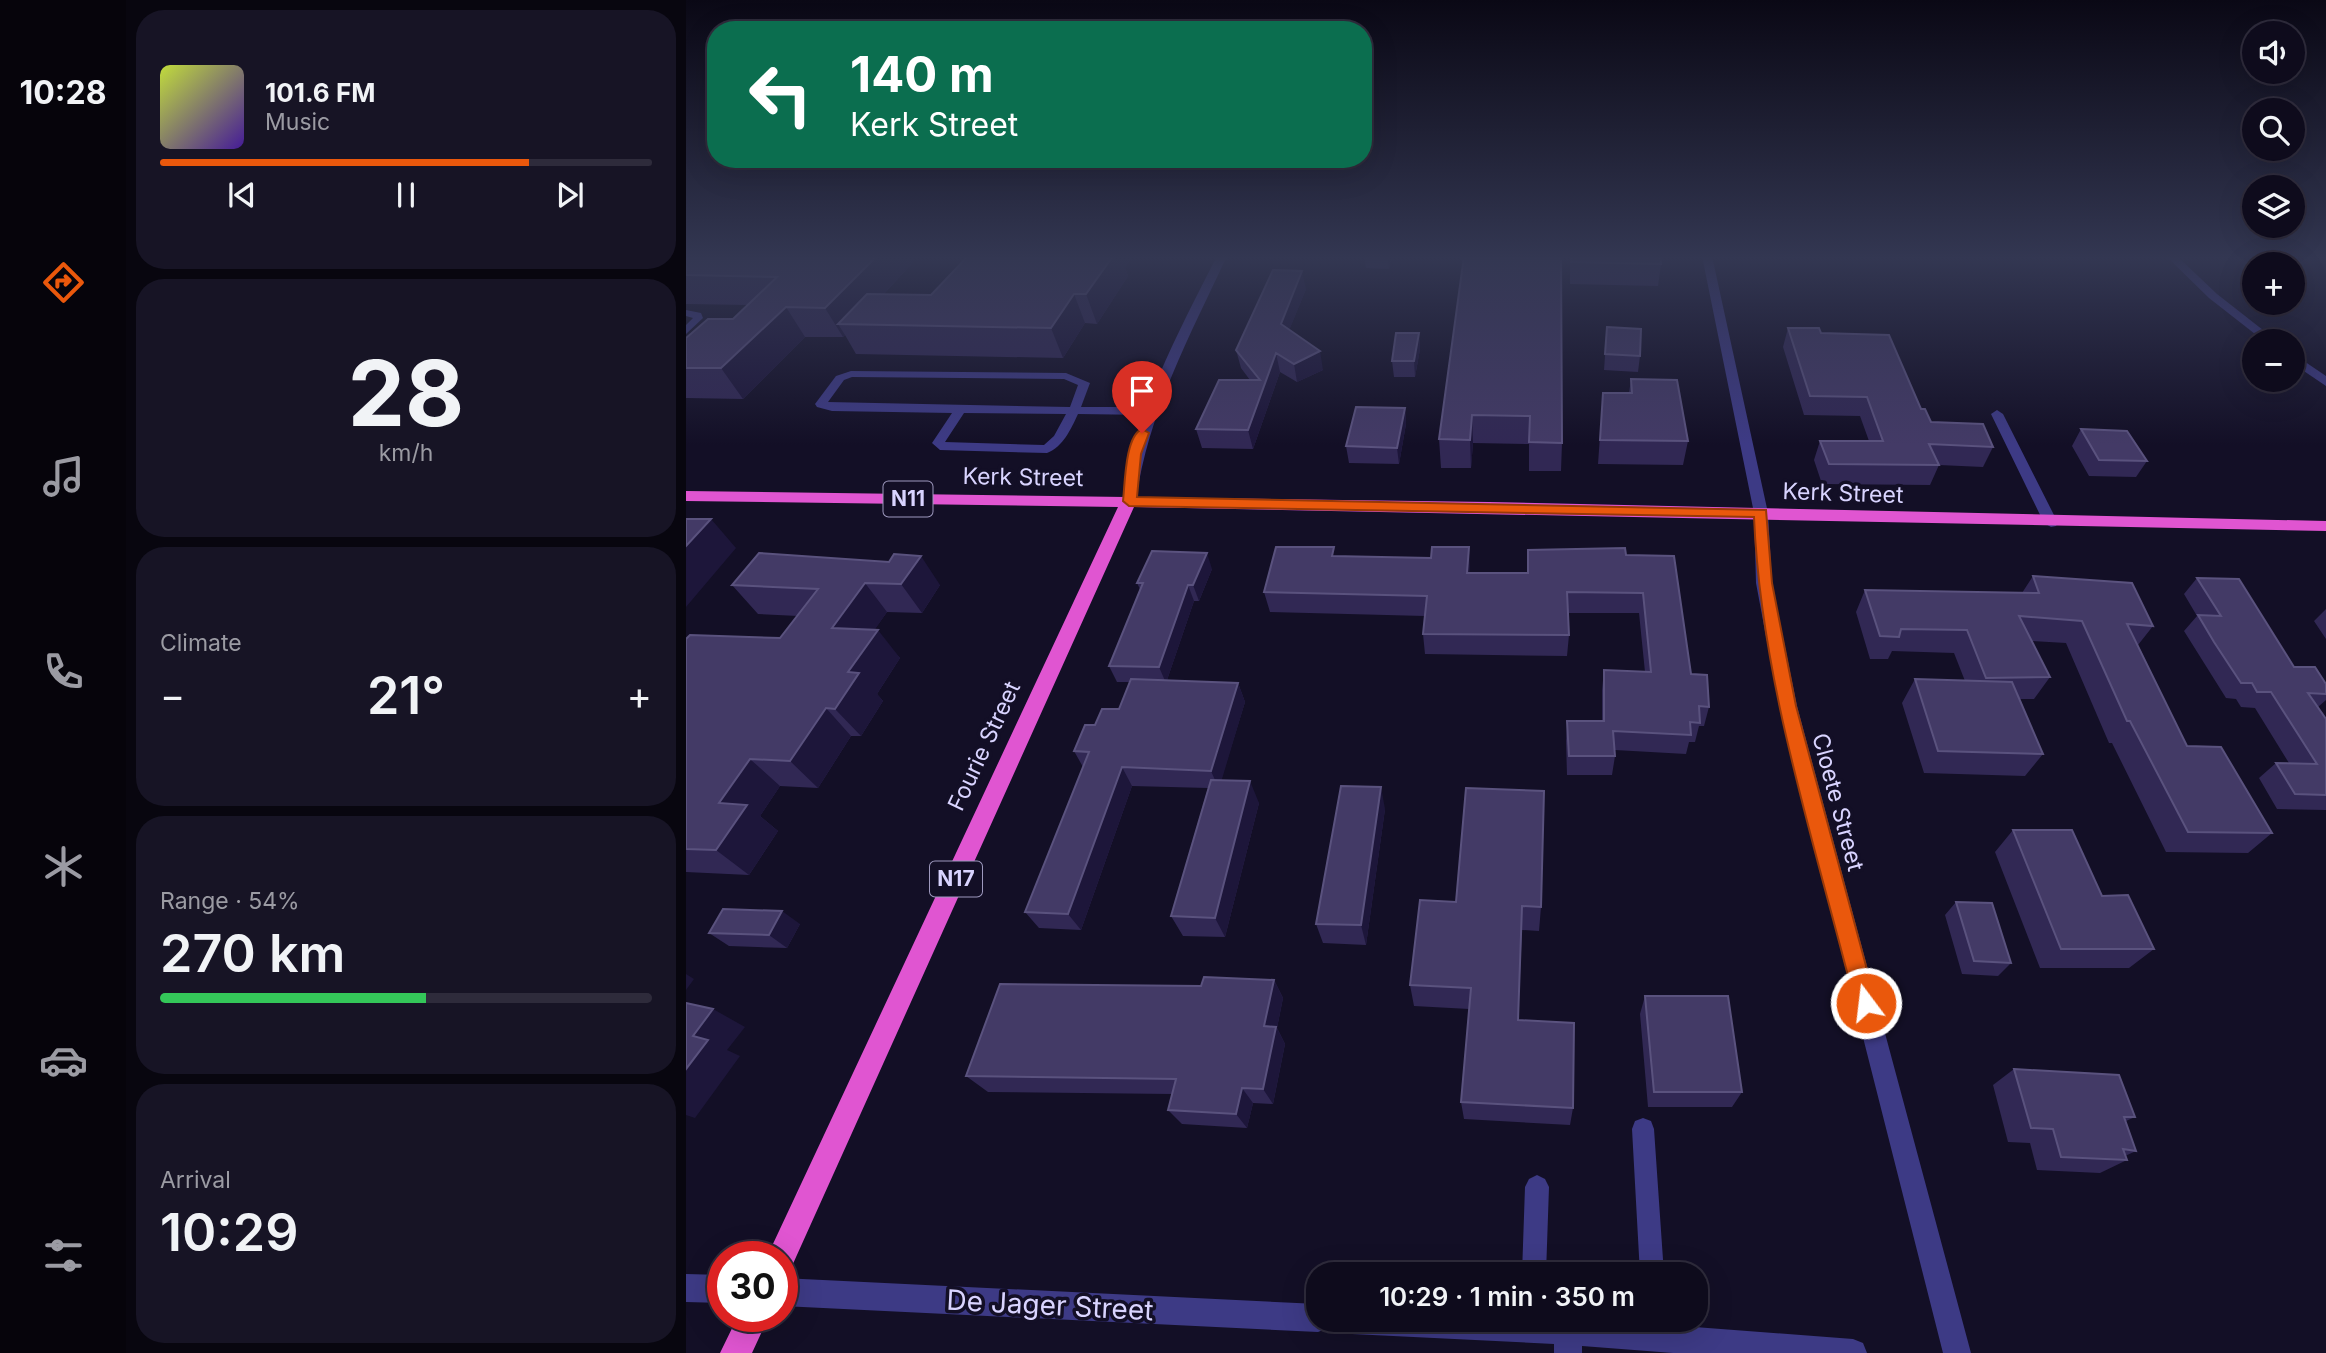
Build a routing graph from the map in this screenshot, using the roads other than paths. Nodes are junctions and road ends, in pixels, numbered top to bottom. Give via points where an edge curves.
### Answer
1 (1193, 319) edge
2 (1720, 319) edge
3 (2305, 367) edge
4 (2326, 382) edge
5 (961, 409) junction
6 (1073, 411) junction
7 (1150, 411) junction
8 (1997, 414) dead end
9 (686, 496) edge
10 (1129, 501) junction
11 (1761, 513) junction
12 (2051, 523) junction
13 (2326, 526) edge
14 (1643, 1129) dead end
15 (1537, 1187) dead end
16 (789, 1241) edge
17 (1534, 1262) edge
18 (1651, 1262) edge
19 (686, 1288) edge
20 (707, 1289) edge
21 (798, 1293) edge
22 (1306, 1317) edge
23 (746, 1332) edge
24 (1548, 1332) edge
25 (1637, 1332) edge
26 (1680, 1332) edge
27 (1569, 1343) edge
28 (736, 1353) edge
29 (1853, 1353) edge
30 (1957, 1353) edge

1 - 7 street, Fourie Street
2 - 11 street, Cloete Street
3 - 4 street
5 - 6 lane
5 - 6 lane via 940,446 1047,449 1056,444
5 - 6 lane via 821,404 840,378 851,374 1066,376 1084,383
6 - 7 lane
7 - 10 street, Fourie Street via 1134,454
8 - 12 lane
9 - 10 highway, Kerk Street / N11
10 - 11 highway, Kerk Street / N11
10 - 16 highway, Fourie Street / N17
11 - 12 highway, Kerk Street / N11
11 - 30 street, Cloete Street via 1764,583 1788,706
12 - 13 highway, Kerk Street / N11
14 - 18 lane
15 - 17 lane
19 - 20 street
21 - 22 street, De Jager Street
23 - 28 highway
24 - 27 street
25 - 27 street
26 - 29 street

